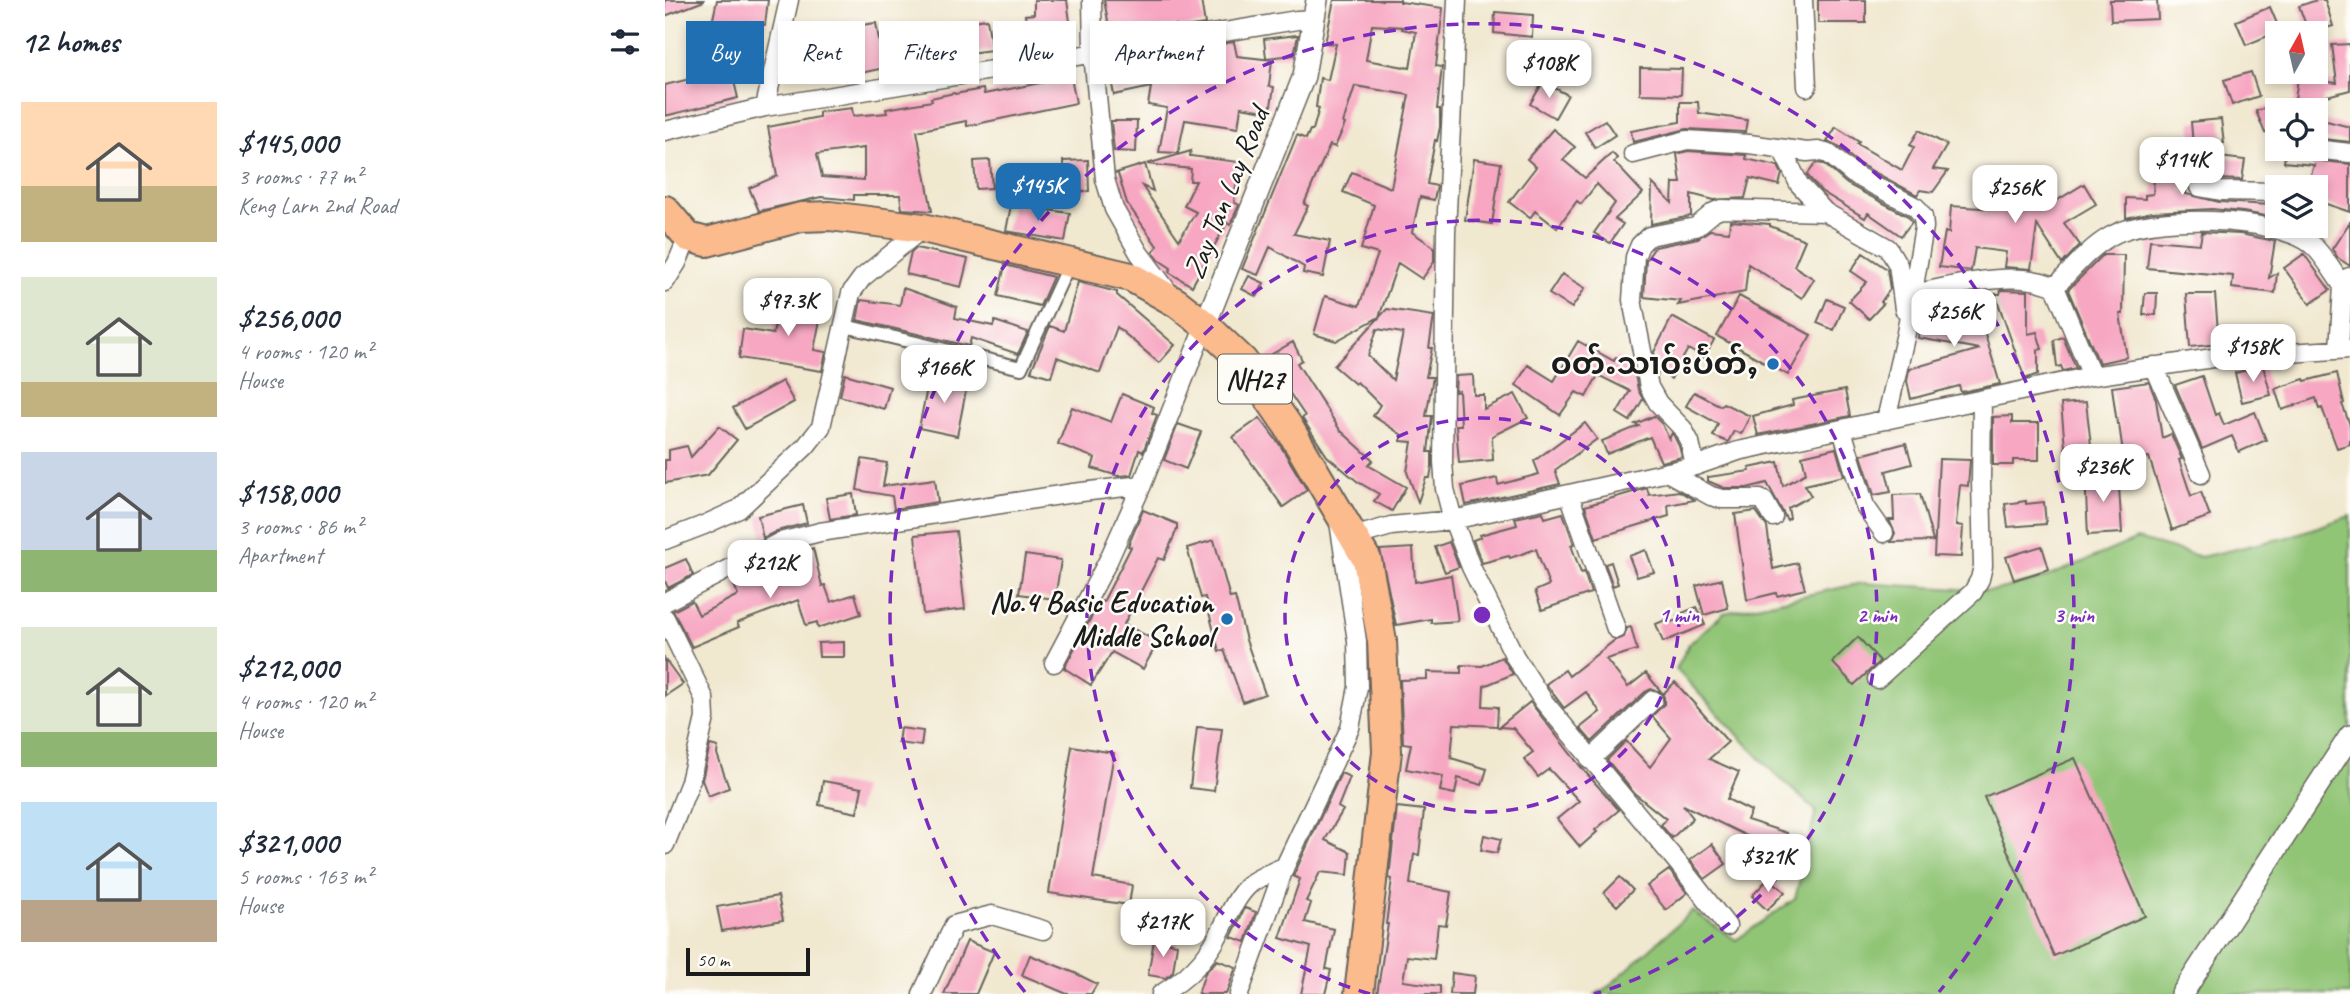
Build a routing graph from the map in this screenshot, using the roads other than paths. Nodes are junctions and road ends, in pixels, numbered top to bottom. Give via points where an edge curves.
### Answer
1 (789, 0) edge
2 (1092, 0) edge
3 (1457, 0) edge
4 (1803, 0) edge
5 (1316, 10) edge
6 (1092, 21) edge
7 (1226, 32) edge
8 (1090, 54) edge
9 (1096, 84) edge
10 (1807, 88) dead end
11 (765, 107) junction
12 (665, 131) edge
13 (1782, 149) junction
14 (2328, 150) edge
15 (2350, 153) edge
16 (1633, 154) dead end
17 (2199, 187) dead end
18 (2265, 192) edge
19 (1825, 212) junction
20 (674, 227) edge
21 (923, 228) junction
22 (2310, 238) edge
23 (2312, 244) junction
24 (1069, 262) junction
25 (2347, 281) edge
26 (665, 282) edge
27 (2055, 286) junction
28 (1913, 294) junction
29 (1177, 303) junction
30 (1205, 325) junction
31 (845, 326) junction
32 (1906, 333) junction
33 (2345, 349) edge
34 (2154, 366) junction
35 (2092, 376) junction
36 (1982, 400) junction
37 (1887, 420) junction
38 (1842, 429) junction
39 (1695, 466) junction
40 (1667, 472) junction
41 (2201, 474) dead end
42 (1142, 485) junction
43 (1569, 494) junction
44 (1337, 511) junction
45 (1773, 517) dead end
46 (1453, 520) junction
47 (1884, 533) dead end
48 (1353, 537) junction
49 (665, 540) edge
50 (665, 603) edge
51 (665, 618) edge
52 (1616, 629) dead end
53 (1054, 663) dead end
54 (1877, 679) dead end
55 (1654, 700) dead end
56 (2350, 736) edge
57 (1590, 760) junction
58 (665, 845) edge
59 (1285, 866) junction
60 (1727, 926) dead end
61 (1043, 930) dead end
62 (922, 994) edge
63 (1161, 994) edge
64 (1239, 994) edge
65 (1359, 994) edge
66 (2182, 994) edge

1 - 11 street
2 - 6 street
3 - 46 street via 1446,232 1443,462
4 - 10 street
5 - 7 street via 1297,20
5 - 30 street, Zay Tan Lay Road via 1304,76
8 - 11 street
9 - 29 street via 1105,179 1114,209 1139,253
11 - 12 street
13 - 16 street via 1687,140
13 - 19 street via 1799,184
13 - 28 street via 1829,154 1853,174 1916,206 1924,227
14 - 15 street
17 - 18 street
19 - 32 street via 1888,248 1898,265
19 - 39 street via 1721,209 1696,227 1649,236 1640,245 1632,300 1649,387 1683,429
20 - 21 highway, NH27 via 707,242 801,217 830,216
20 - 26 street via 677,263
21 - 24 highway, NH27
21 - 31 street via 862,278 851,293
22 - 23 street
23 - 25 street
23 - 27 street via 2287,231 2249,224 2157,223 2113,234
24 - 29 highway, NH27 via 1131,277
24 - 31 street via 1021,368
25 - 33 street
27 - 28 street via 1995,279
27 - 35 street
28 - 32 street
29 - 30 highway, NH27
30 - 42 street
30 - 44 highway, NH27 via 1243,361
31 - 49 street via 821,427 807,446 739,509
32 - 37 street
33 - 34 street
34 - 35 street
34 - 41 street
35 - 36 street
36 - 37 street
36 - 54 street via 1980,579 1973,592
37 - 38 street
38 - 39 street via 1738,451
38 - 47 street via 1864,506
39 - 40 street
40 - 43 street
40 - 45 street via 1710,496 1760,499
42 - 50 street via 820,532 780,542
42 - 53 street
43 - 46 street
43 - 52 street
44 - 48 highway, NH27
44 - 59 street via 1357,642 1358,687 1350,728
46 - 48 street via 1391,526
46 - 57 street via 1515,657 1543,702
48 - 65 highway, NH27 via 1367,559 1383,641 1387,752
51 - 58 street via 704,698 705,718 690,782
55 - 57 street
56 - 66 street
57 - 60 street
59 - 63 street via 1244,891 1201,963
59 - 64 street
61 - 62 street via 992,915 954,925

